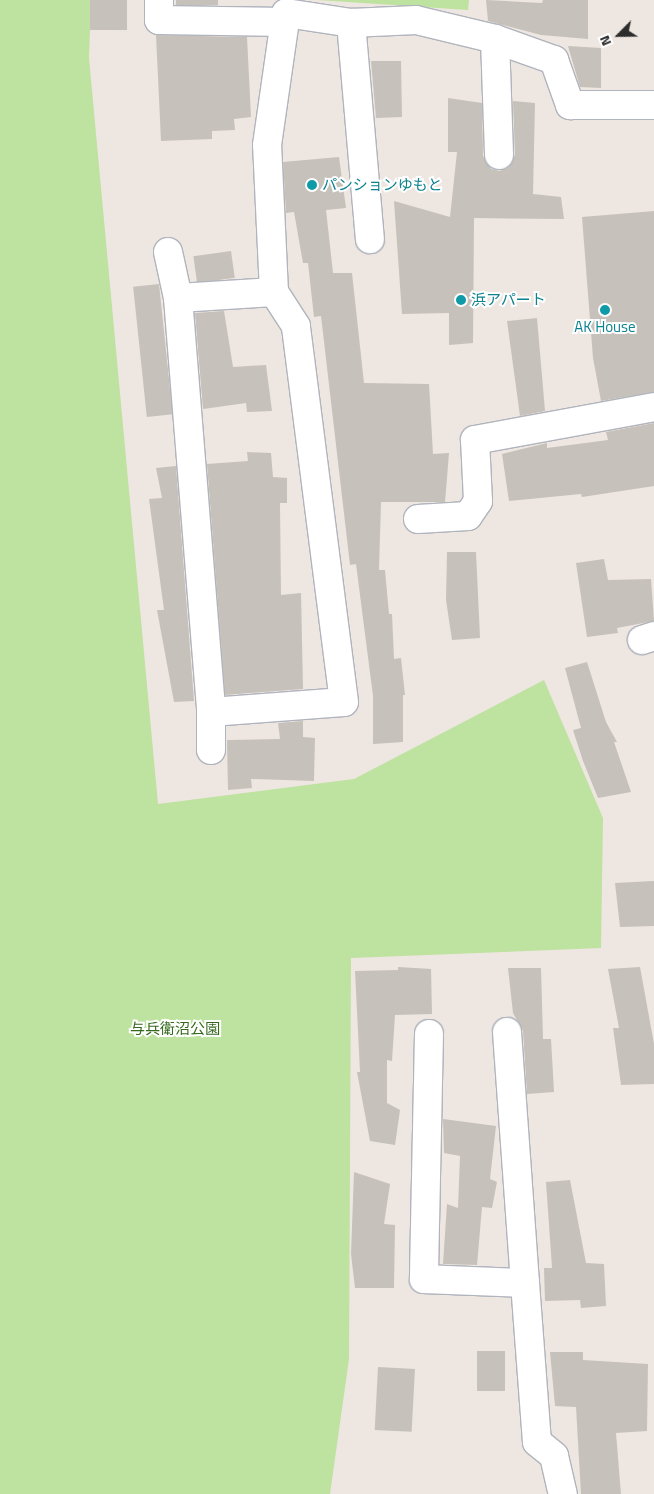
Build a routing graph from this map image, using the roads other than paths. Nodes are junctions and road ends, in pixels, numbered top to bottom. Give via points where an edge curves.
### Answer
1 (159, 0) edge
2 (285, 22) junction
3 (351, 23) junction
4 (495, 38) junction
5 (654, 105) edge
6 (499, 155) dead end
7 (370, 239) dead end
8 (168, 252) dead end
9 (274, 292) junction
10 (178, 298) junction
11 (654, 407) edge
12 (418, 520) dead end
13 (211, 712) junction
14 (211, 750) dead end
15 (507, 1032) dead end
16 (429, 1034) dead end
17 (525, 1283) junction
18 (563, 1494) edge

1 - 2 street via 159,20
2 - 3 street via 286,13
2 - 9 street via 267,145
3 - 4 street via 416,20
3 - 7 street
4 - 5 street via 554,60 570,105
4 - 6 street
8 - 10 street
9 - 10 street
9 - 13 street via 296,326 344,702
10 - 13 street
11 - 12 street via 475,440 478,501 468,516
13 - 14 street
15 - 17 street
16 - 17 street via 424,1279
17 - 18 street via 537,1442 554,1456

